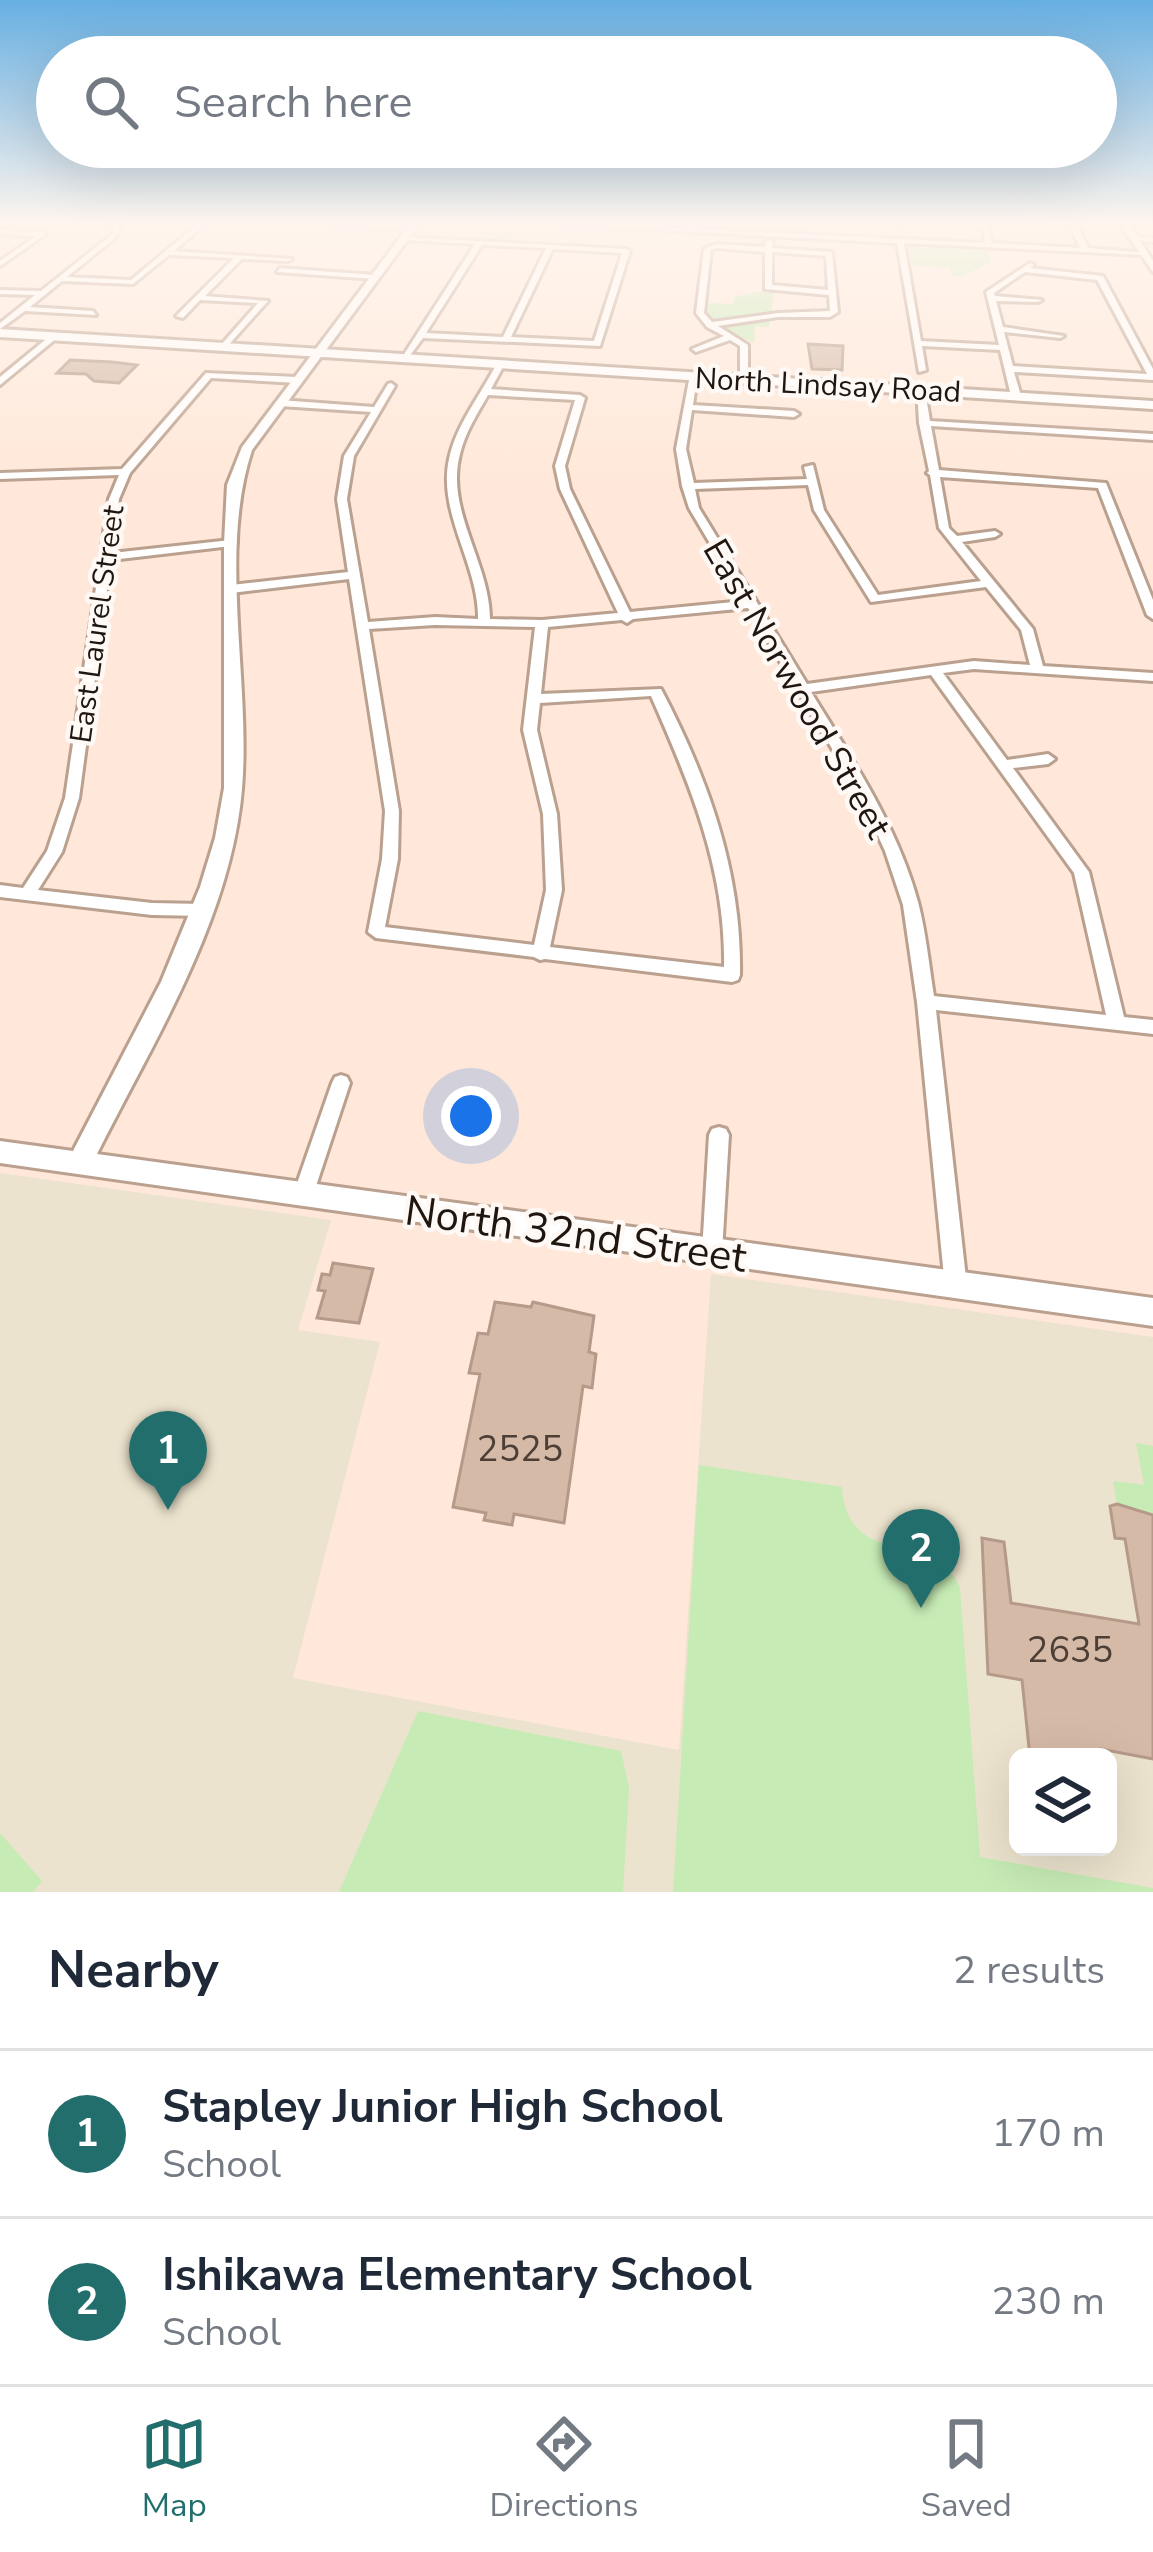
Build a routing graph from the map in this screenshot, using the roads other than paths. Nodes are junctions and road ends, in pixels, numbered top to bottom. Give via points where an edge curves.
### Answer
1 (64, 311) edge
2 (185, 311) edge
3 (255, 311) edge
4 (349, 311) edge
5 (435, 311) edge
6 (520, 311) edge
7 (607, 311) edge
8 (702, 311) edge
9 (831, 311) edge
10 (914, 311) edge
11 (995, 311) edge
12 (1118, 311) edge
13 (93, 313) dead end
14 (180, 316) dead end
15 (710, 325) junction
16 (999, 329) junction
17 (0, 330) edge
18 (420, 335) junction
19 (1060, 336) dead end
20 (54, 337) junction
21 (730, 337) junction
22 (506, 340) junction
23 (920, 343) junction
24 (224, 347) junction
25 (1004, 348) junction
26 (696, 349) dead end
27 (318, 353) junction
28 (405, 358) junction
29 (500, 365) junction
30 (1011, 369) junction
31 (922, 370) dead end
32 (693, 377) junction
33 (1153, 377) edge
34 (297, 380) junction
35 (740, 380) junction
36 (0, 382) edge
37 (391, 386) dead end
38 (920, 390) junction
39 (488, 392) junction
40 (1016, 396) junction
41 (280, 403) junction
42 (1153, 405) edge
43 (687, 406) junction
44 (376, 410) junction
45 (794, 414) dead end
46 (924, 423) junction
47 (1153, 437) edge
48 (808, 466) dead end
49 (125, 472) junction
50 (932, 473) junction
51 (3, 476) edge
52 (809, 482) junction
53 (686, 486) junction
54 (0, 497) edge
55 (995, 534) dead end
56 (954, 540) junction
57 (231, 543) junction
58 (106, 557) junction
59 (356, 575) junction
60 (992, 584) junction
61 (231, 589) junction
62 (749, 604) junction
63 (1153, 615) edge
64 (627, 619) junction
65 (484, 623) junction
66 (542, 624) junction
67 (364, 626) junction
68 (1037, 666) junction
69 (936, 672) junction
70 (1153, 676) edge
71 (802, 689) junction
72 (532, 699) junction
73 (1048, 759) dead end
74 (1005, 764) junction
75 (0, 891) edge
76 (27, 894) junction
77 (203, 910) junction
78 (540, 954) junction
79 (926, 1002) junction
80 (1117, 1023) junction
81 (1153, 1027) edge
82 (341, 1083) dead end
83 (718, 1135) dead end
84 (0, 1153) edge
85 (79, 1164) junction
86 (303, 1195) junction
87 (712, 1252) junction
88 (956, 1286) junction
89 (1153, 1312) edge

1 - 13 street
2 - 14 street
3 - 24 street
4 - 27 street
5 - 18 street
6 - 22 street
7 - 22 street via 597,344
8 - 15 street
9 - 15 street
10 - 23 street
11 - 16 street
12 - 33 street
15 - 21 street
16 - 19 street
16 - 25 street
17 - 20 main road, North Lindsay Road
18 - 22 street
18 - 28 street
20 - 24 main road, North Lindsay Road
20 - 36 street
21 - 26 street
21 - 35 street
23 - 25 street
23 - 31 street
24 - 27 main road, North Lindsay Road
25 - 30 street
27 - 28 main road, North Lindsay Road
27 - 34 street
28 - 29 main road, North Lindsay Road
29 - 32 main road, North Lindsay Road
29 - 39 street
30 - 33 street
30 - 40 street
32 - 35 main road, North Lindsay Road
32 - 43 street, East Norwood Street
34 - 41 street
34 - 49 street, East Laurel Street via 208,375
35 - 38 main road, North Lindsay Road
37 - 44 street
38 - 40 main road, North Lindsay Road
38 - 46 street
39 - 64 street via 580,398 560,466
39 - 65 street via 452,467 484,593
40 - 42 main road, North Lindsay Road
41 - 44 street
41 - 57 street via 237,469
43 - 45 street
43 - 53 street, East Norwood Street
44 - 59 street via 343,476
46 - 47 street
46 - 50 street
48 - 52 street
49 - 51 street
49 - 58 street, East Laurel Street
50 - 56 street
50 - 63 street via 1102,485
51 - 54 street
52 - 53 street
52 - 60 street via 875,598
53 - 62 street, East Norwood Street
55 - 56 street
56 - 60 street
57 - 58 street
57 - 61 street
58 - 76 street, East Laurel Street via 68,813
59 - 61 street
59 - 67 street
60 - 68 street via 1027,628
61 - 77 street via 233,788
62 - 64 street
62 - 71 street, East Norwood Street
64 - 66 street
65 - 66 street
65 - 67 street
66 - 72 street
67 - 78 street via 392,812 376,932
68 - 69 street
68 - 70 street
69 - 71 street
69 - 74 street
71 - 79 street, East Norwood Street via 893,851 911,905
72 - 78 street via 533,757 554,852
72 - 78 street via 656,692 714,825 735,936 732,975
73 - 74 street
74 - 80 street via 1081,872
75 - 76 street
76 - 77 street
77 - 85 street
79 - 80 street
79 - 88 street, East Norwood Street
80 - 81 street
82 - 86 street
83 - 87 street
84 - 85 street, North 32nd Street
85 - 86 street, North 32nd Street
86 - 87 street, North 32nd Street
87 - 88 street, North 32nd Street
88 - 89 street, North 32nd Street

